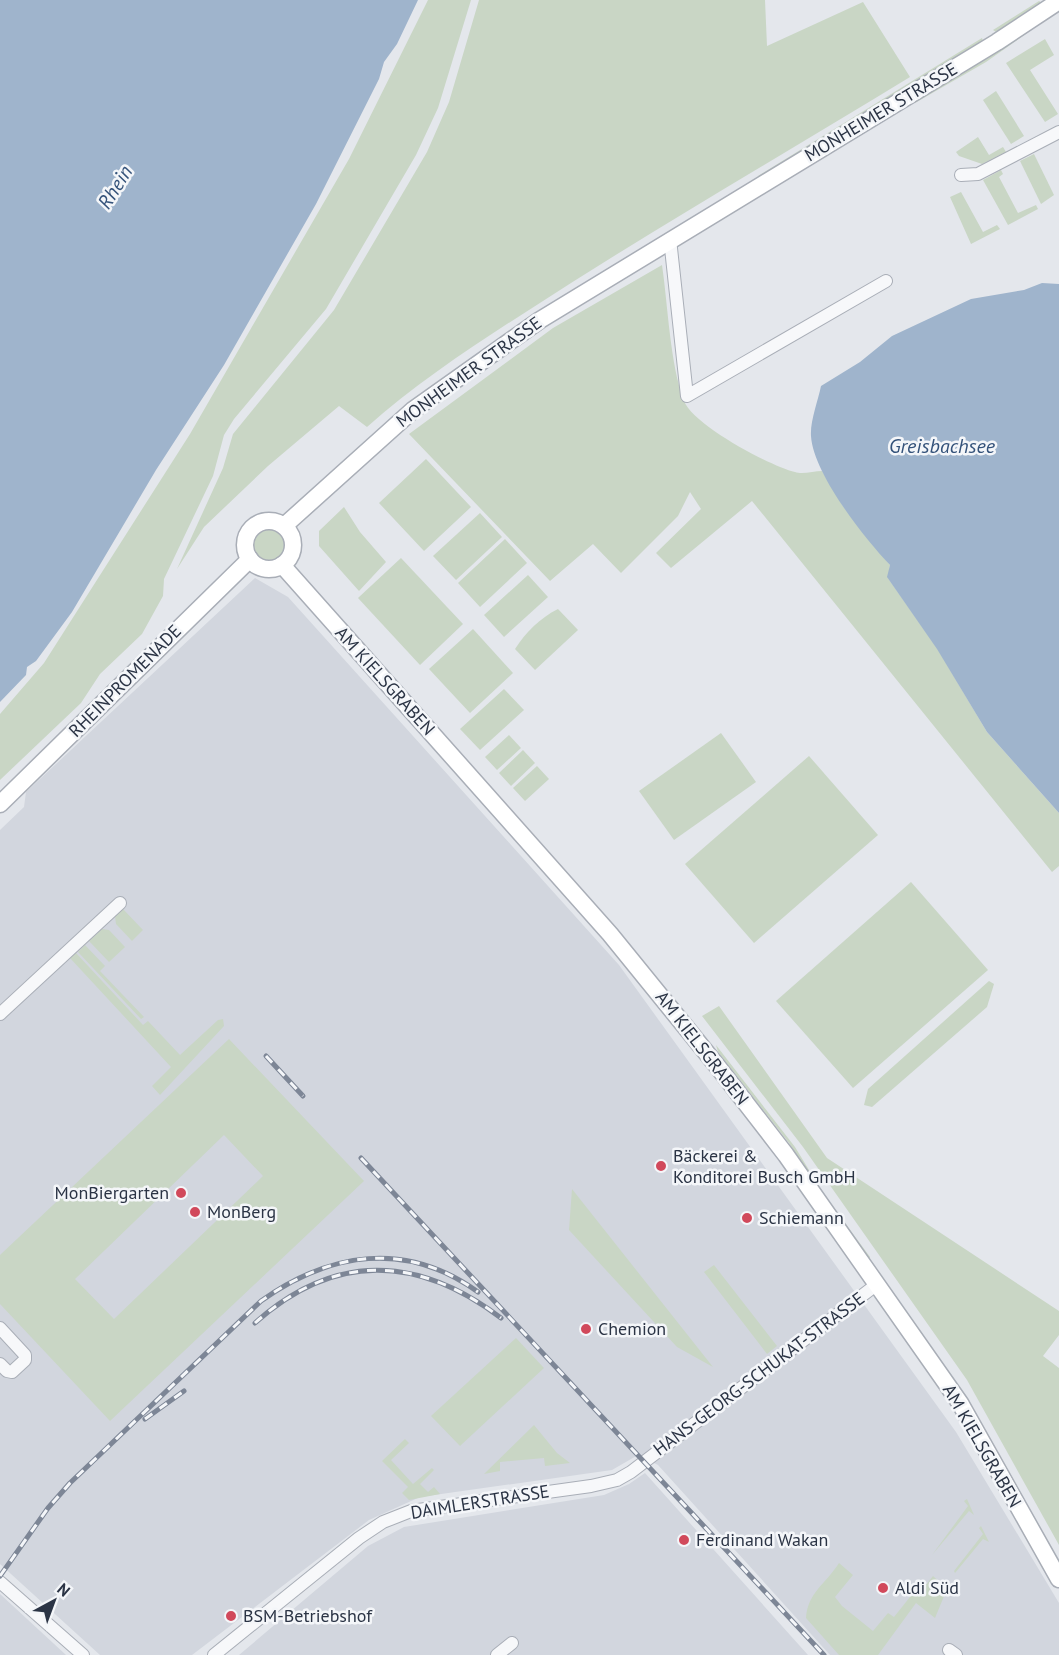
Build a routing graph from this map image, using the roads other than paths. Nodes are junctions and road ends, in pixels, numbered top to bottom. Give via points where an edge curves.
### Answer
1 (1059, 1) edge
2 (1059, 132) edge
3 (961, 175) dead end
4 (670, 239) junction
5 (886, 281) dead end
6 (284, 526) junction
7 (250, 559) junction
8 (282, 565) junction
9 (0, 804) edge
10 (120, 903) dead end
11 (0, 1014) edge
12 (876, 1285) junction
13 (0, 1328) edge
14 (0, 1364) edge
15 (643, 1463) joint
16 (1059, 1580) edge
17 (0, 1582) edge
18 (512, 1643) dead end
19 (83, 1655) edge
20 (214, 1655) edge
21 (497, 1655) edge

1 - 4 street, MONHEIMER STRASSE via 967,61
2 - 3 street via 978,174
4 - 5 street via 687,396
4 - 6 street, MONHEIMER STRASSE via 540,320 413,410
6 - 7 street via 269,521 255,526 246,538
6 - 8 street via 293,542
7 - 8 street via 265,569
7 - 9 street, RHEINPROMENADE
8 - 12 street, AM KIELSGRABEN via 630,957 786,1155
10 - 11 street
12 - 15 street, HANS-GEORG-SCHUKAT-STRASSE
12 - 16 street, AM KIELSGRABEN via 960,1403
13 - 14 street via 25,1355 25,1360 12,1372
15 - 20 street, DAIMLERSTRASSE via 617,1480 596,1485 447,1504 411,1511 383,1522
17 - 19 street
18 - 21 street

